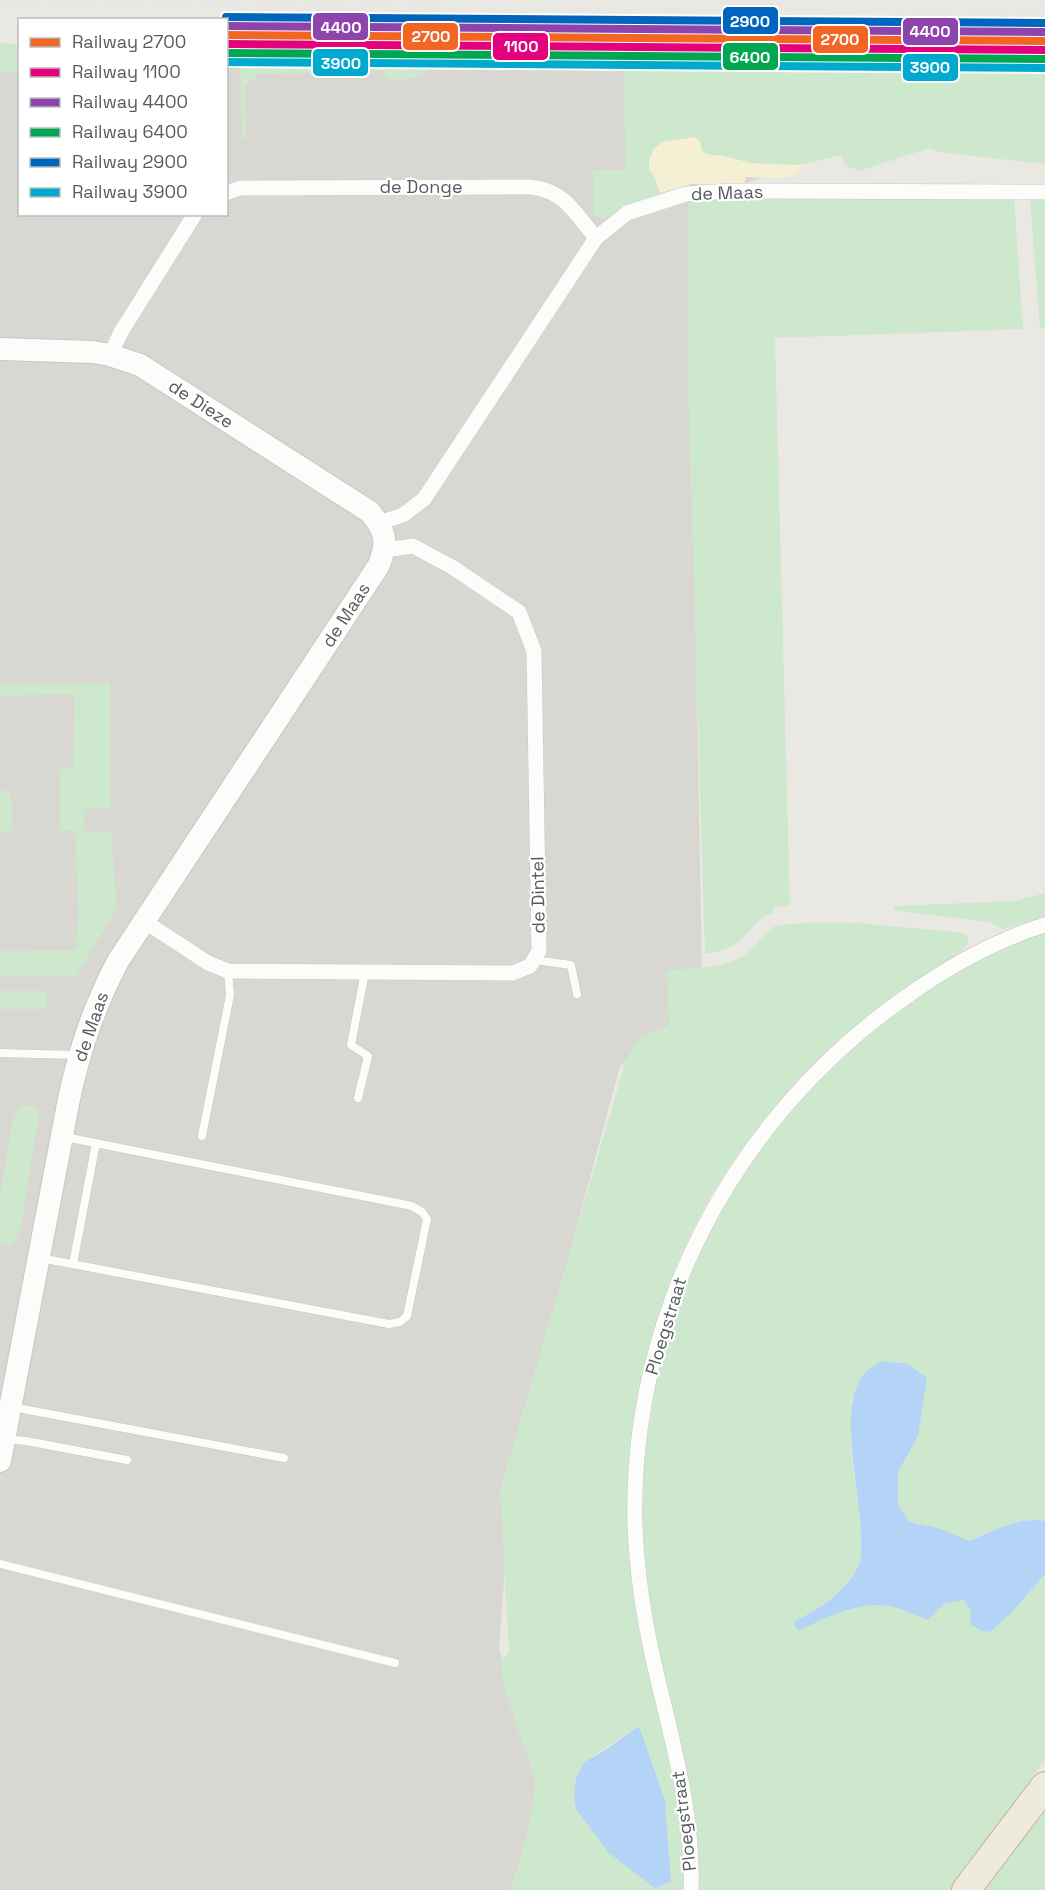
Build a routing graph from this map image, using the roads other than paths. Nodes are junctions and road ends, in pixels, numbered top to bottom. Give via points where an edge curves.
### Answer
1 (228, 192) edge
2 (1045, 192) edge
3 (194, 216) edge
4 (596, 237) junction
5 (0, 349) edge
6 (110, 355) junction
7 (379, 523) junction
8 (385, 550) junction
9 (144, 921) junction
10 (1045, 925) edge
11 (534, 960) junction
12 (228, 971) junction
13 (365, 972) junction
14 (577, 994) dead end
15 (0, 1053) edge
16 (80, 1055) junction
17 (358, 1098) dead end
18 (62, 1136) junction
19 (202, 1136) dead end
20 (96, 1143) junction
21 (39, 1258) junction
22 (73, 1264) junction
23 (10, 1406) junction
24 (2, 1450) edge
25 (284, 1458) dead end
26 (127, 1460) dead end
27 (0, 1564) edge
28 (395, 1663) dead end
29 (1045, 1786) edge
30 (691, 1890) edge
31 (966, 1890) edge

1 - 4 street, de Donge via 240,188 548,189 563,198
2 - 4 street, de Maas via 686,194 627,213
3 - 6 street
4 - 7 street, de Maas via 424,499 403,515
5 - 6 street, de Dieze
6 - 7 street, de Dieze via 140,365 370,512
7 - 8 street
8 - 9 street, de Maas via 379,565
8 - 11 street, de Dintel via 413,546 519,612 534,651 539,951
9 - 12 street, de Dintel via 208,963
9 - 16 street, de Maas via 99,997
10 - 30 street, Ploegstraat via 990,945 923,984 879,1015 791,1097 713,1209 672,1299 654,1359 640,1429 635,1528 642,1600 687,1824
11 - 13 street, de Dintel via 513,973
11 - 14 lane via 571,965
12 - 13 street, de Dintel
12 - 19 lane via 230,994
13 - 17 lane via 351,1045 368,1056
15 - 16 lane
16 - 18 street, de Maas
18 - 20 lane
18 - 21 street, de Maas
20 - 22 lane
20 - 22 lane via 412,1206 427,1219 407,1316 389,1324
21 - 22 lane
21 - 23 street, de Maas
23 - 24 street, de Maas
23 - 25 lane
24 - 26 lane via 26,1441
27 - 28 lane
29 - 31 highway

